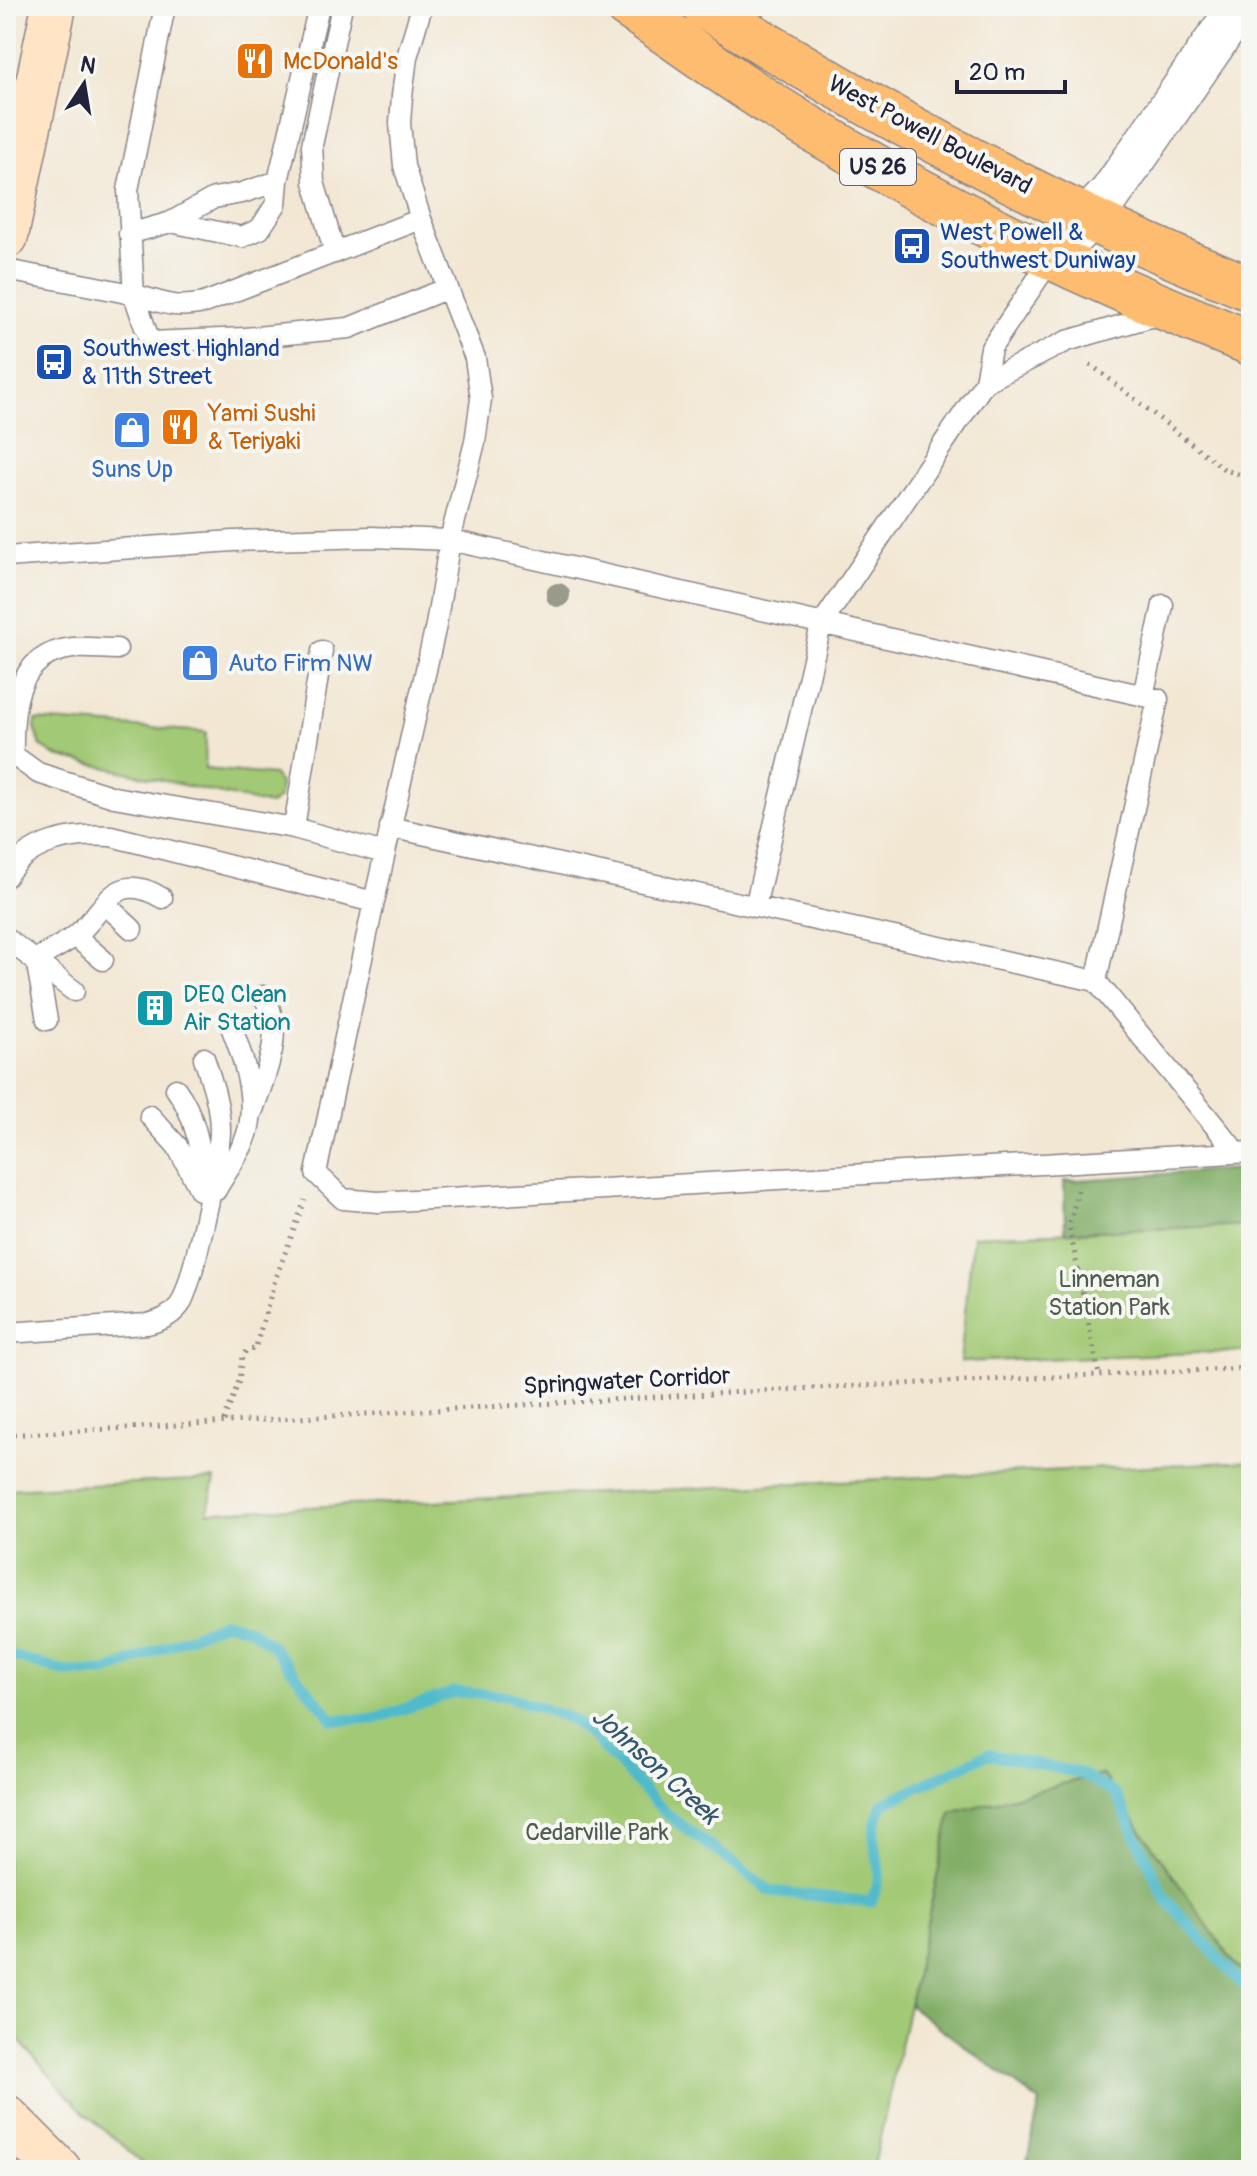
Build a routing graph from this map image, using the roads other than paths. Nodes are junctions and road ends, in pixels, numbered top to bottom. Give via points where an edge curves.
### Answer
1 (54, 6) edge
2 (165, 6) edge
3 (319, 6) edge
4 (342, 6) edge
5 (422, 6) edge
6 (627, 6) edge
7 (704, 6) edge
8 (1237, 13) edge
9 (278, 181) junction
10 (1088, 218) junction
11 (421, 219) junction
12 (171, 222) junction
13 (129, 234) junction
14 (6, 236) edge
15 (335, 253) junction
16 (1051, 259) junction
17 (6, 270) edge
18 (448, 288) junction
19 (1251, 289) edge
20 (134, 295) junction
21 (1169, 311) junction
22 (1251, 343) edge
23 (985, 382) junction
24 (450, 540) junction
25 (6, 557) edge
26 (1163, 605) dead end
27 (821, 625) junction
28 (117, 649) dead end
29 (322, 651) dead end
30 (1143, 696) junction
31 (390, 827) junction
32 (294, 828) junction
33 (384, 853) junction
34 (6, 877) edge
35 (162, 898) dead end
36 (374, 902) junction
37 (105, 904) junction
38 (755, 907) junction
39 (132, 929) dead end
40 (75, 936) junction
41 (6, 938) edge
42 (36, 959) junction
43 (103, 960) dead end
44 (1096, 981) junction
45 (74, 991) dead end
46 (263, 996) dead end
47 (47, 1020) dead end
48 (232, 1029) dead end
49 (204, 1058) dead end
50 (176, 1089) dead end
51 (252, 1114) junction
52 (150, 1116) dead end
53 (1244, 1152) edge
54 (207, 1204) junction
55 (6, 1333) edge
56 (6, 2117) edge
57 (59, 2170) edge

1 - 14 main road
2 - 13 lane via 128,190
3 - 9 lane
4 - 15 lane via 312,145 314,182
5 - 11 lane via 407,57 400,123 404,166
6 - 16 main road, West Powell Boulevard / US 26 via 797,121
7 - 10 main road, West Powell Boulevard / US 26 via 773,50
8 - 10 street
9 - 12 lane via 214,198
9 - 12 lane via 276,204 260,229 242,237
10 - 16 street
10 - 19 main road, West Powell Boulevard / US 26
11 - 15 lane
11 - 18 lane
12 - 13 lane
13 - 20 lane
15 - 20 lane via 185,307
16 - 21 main road, West Powell Boulevard / US 26
16 - 23 lane via 991,348
17 - 20 lane
18 - 20 lane via 349,328 150,342
18 - 24 lane via 475,358 481,399
21 - 22 main road, West Powell Boulevard / US 26
21 - 23 lane via 1067,341
23 - 27 lane
24 - 25 lane via 233,541
24 - 27 lane
24 - 31 lane
26 - 30 lane
27 - 30 lane
27 - 38 lane
28 - 32 lane via 72,648 49,654 26,672 12,717 13,755 38,773 114,797
29 - 32 lane
30 - 44 lane via 1158,699
31 - 33 lane
31 - 38 lane
32 - 33 lane
33 - 36 lane
34 - 36 lane via 31,852 56,840 81,834 111,836
35 - 37 lane via 144,887 126,888
36 - 53 lane via 316,1173 343,1199 378,1202
37 - 39 lane
37 - 40 lane
38 - 44 lane
40 - 42 lane
40 - 43 lane
41 - 42 lane
42 - 45 lane
42 - 47 lane
44 - 53 lane
46 - 51 lane via 274,1023 271,1057
48 - 51 lane via 243,1056
49 - 54 lane via 216,1094 220,1133
50 - 54 lane via 197,1131
51 - 54 lane via 245,1140
52 - 54 lane via 177,1146
54 - 55 lane via 188,1287 180,1305 165,1319
56 - 57 main road

